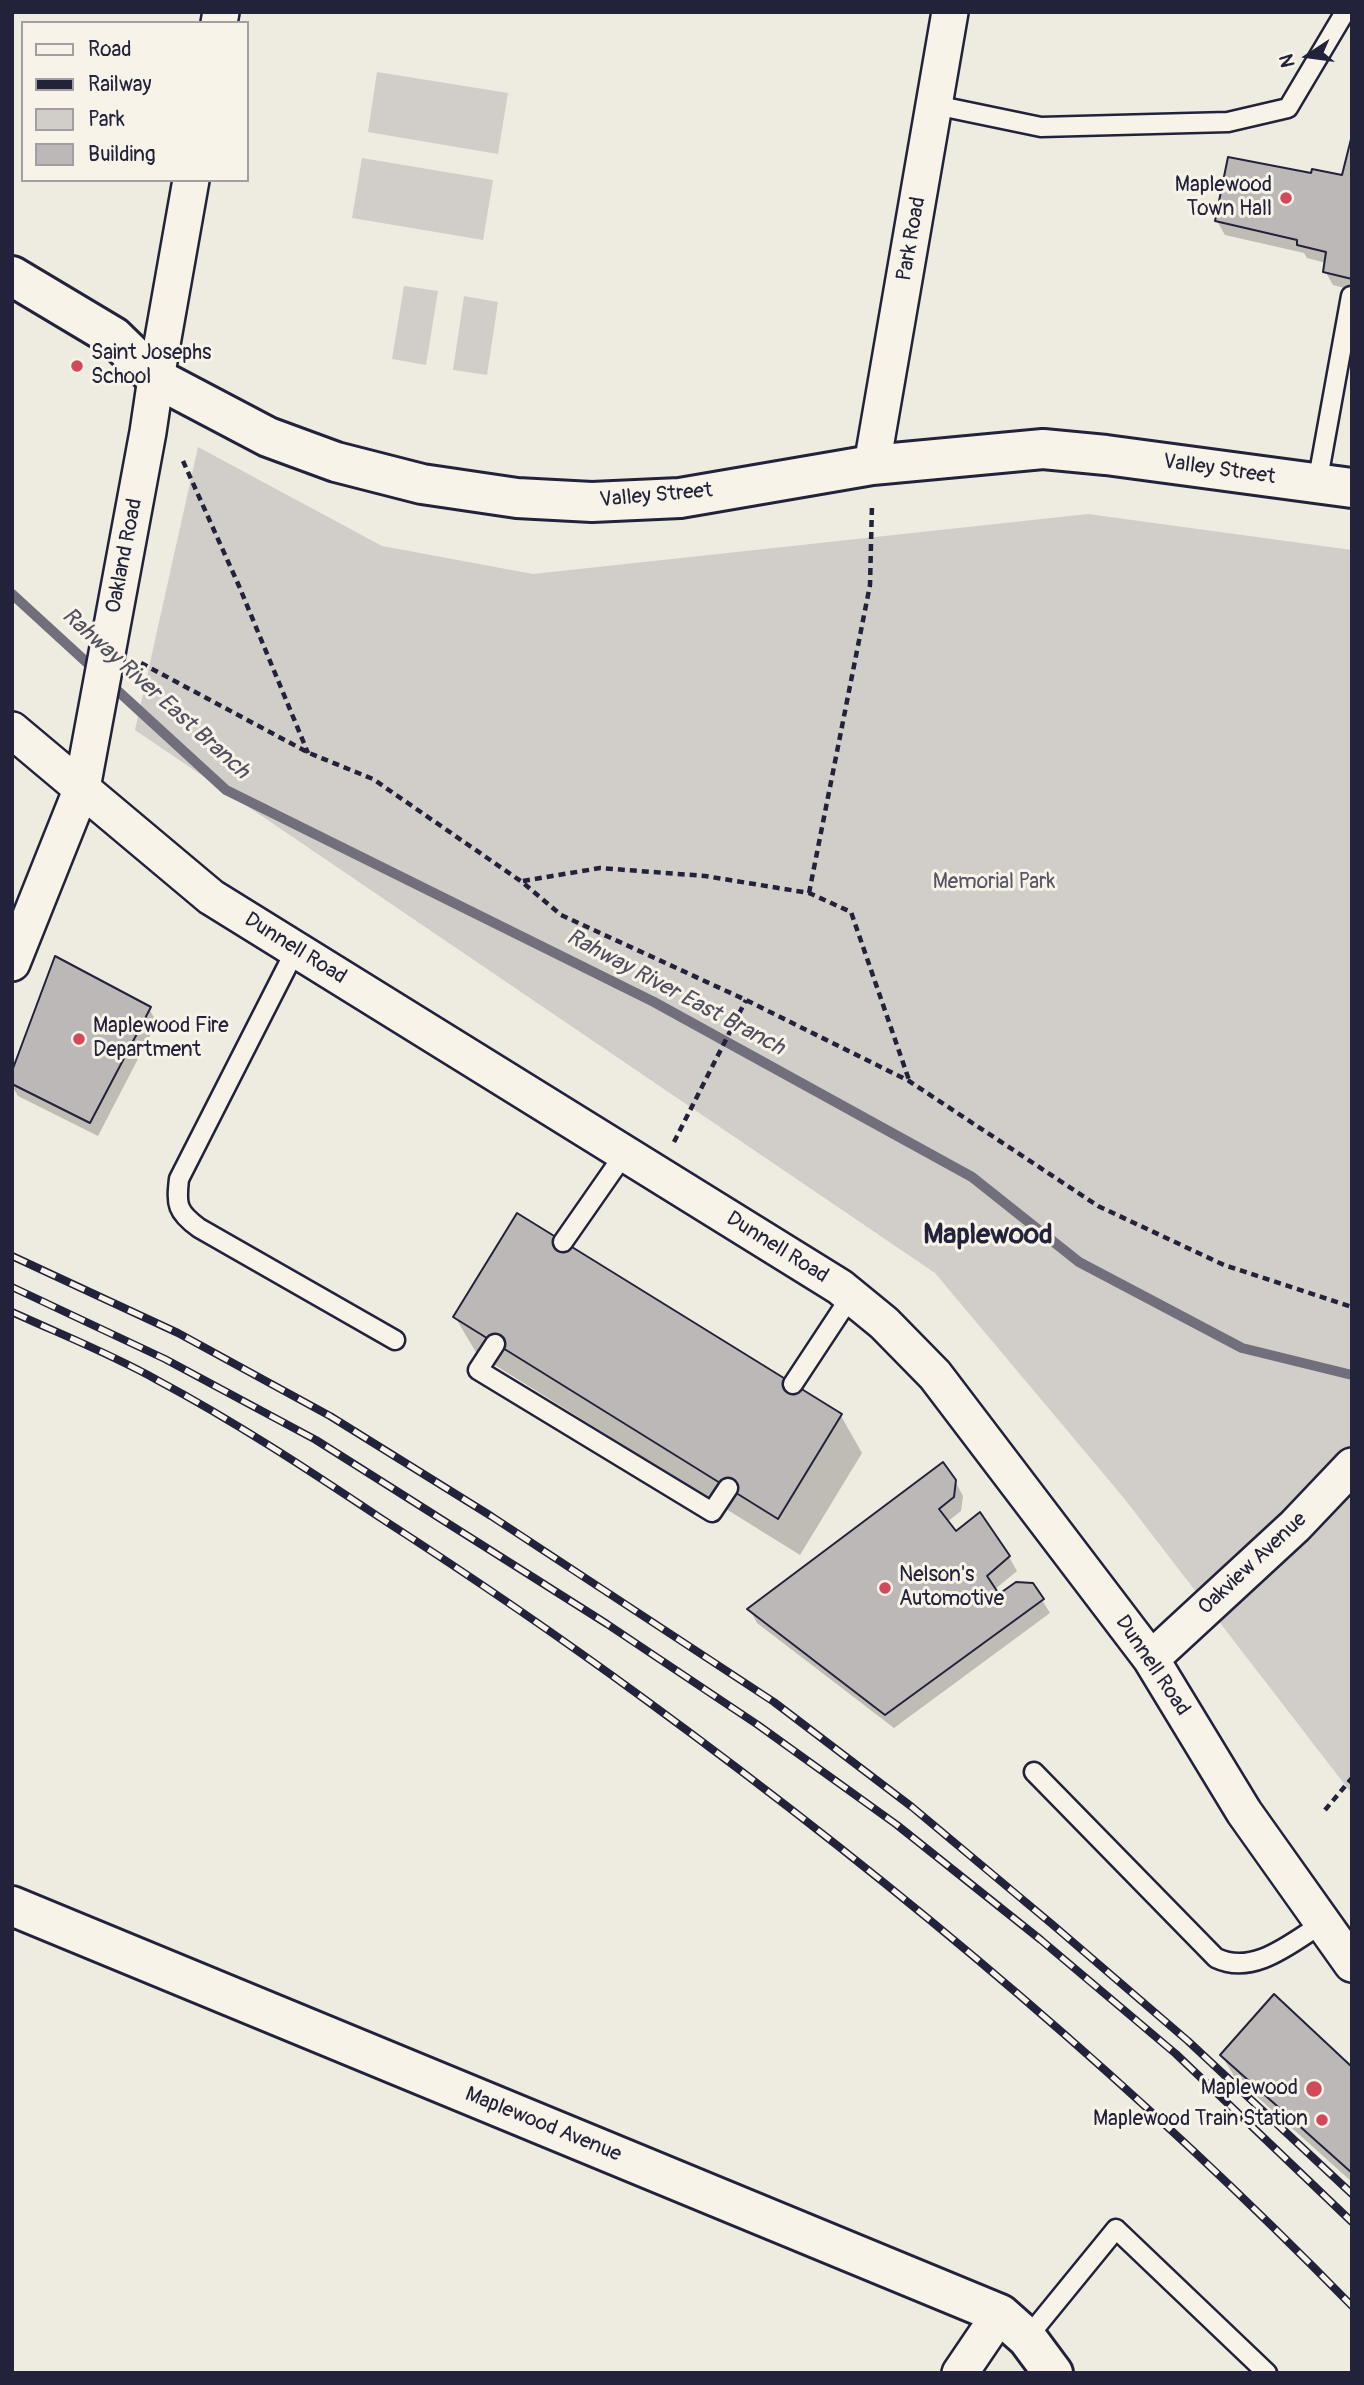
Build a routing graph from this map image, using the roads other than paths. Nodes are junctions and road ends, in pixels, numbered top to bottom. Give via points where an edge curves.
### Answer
1 (950, 12) edge
2 (1345, 12) edge
3 (935, 105) junction
4 (191, 182) edge
5 (12, 276) edge
6 (1351, 296) edge
7 (156, 378) junction
8 (872, 465) junction
9 (1335, 486) edge
10 (12, 730) edge
11 (82, 788) junction
12 (296, 949) junction
13 (12, 962) edge
14 (625, 1153) junction
15 (563, 1241) dead end
16 (851, 1296) junction
17 (395, 1340) dead end
18 (495, 1344) dead end
19 (793, 1384) dead end
20 (1352, 1466) edge
21 (728, 1488) dead end
22 (1151, 1658) junction
23 (1034, 1772) dead end
24 (12, 1906) edge
25 (1323, 1923) junction
26 (1352, 1964) edge
27 (1014, 2326) junction
28 (960, 2373) edge
29 (1053, 2373) edge
30 (1266, 2373) edge

1 - 3 street, Park Road
2 - 3 lane via 1288,108 1264,114 1227,122 1041,127
3 - 8 street, Park Road
4 - 7 street, Oakland Road
5 - 7 main road, Valley Street via 114,337
6 - 9 lane
7 - 8 main road, Valley Street via 268,437 336,462 422,484 517,498 592,502 680,498
7 - 11 street, Oakland Road via 121,655 92,733
8 - 9 main road, Valley Street via 1043,449
10 - 11 street, Dunnell Road
11 - 12 street, Dunnell Road via 211,897
11 - 13 street, Oakland Road
12 - 14 street, Dunnell Road
12 - 17 lane via 179,1179 176,1202 185,1218 199,1228
14 - 15 lane
14 - 16 street, Dunnell Road
16 - 19 lane
16 - 22 street, Dunnell Road via 935,1375
18 - 21 lane via 478,1370 712,1513
20 - 22 street, Oakview Avenue via 1296,1526
22 - 25 street, Dunnell Road via 1244,1812
23 - 25 lane via 1216,1958 1231,1963 1256,1961
24 - 27 main road, Maplewood Avenue
25 - 26 street, Dunnell Road
27 - 28 street
27 - 29 main road
27 - 30 lane via 1116,2229

